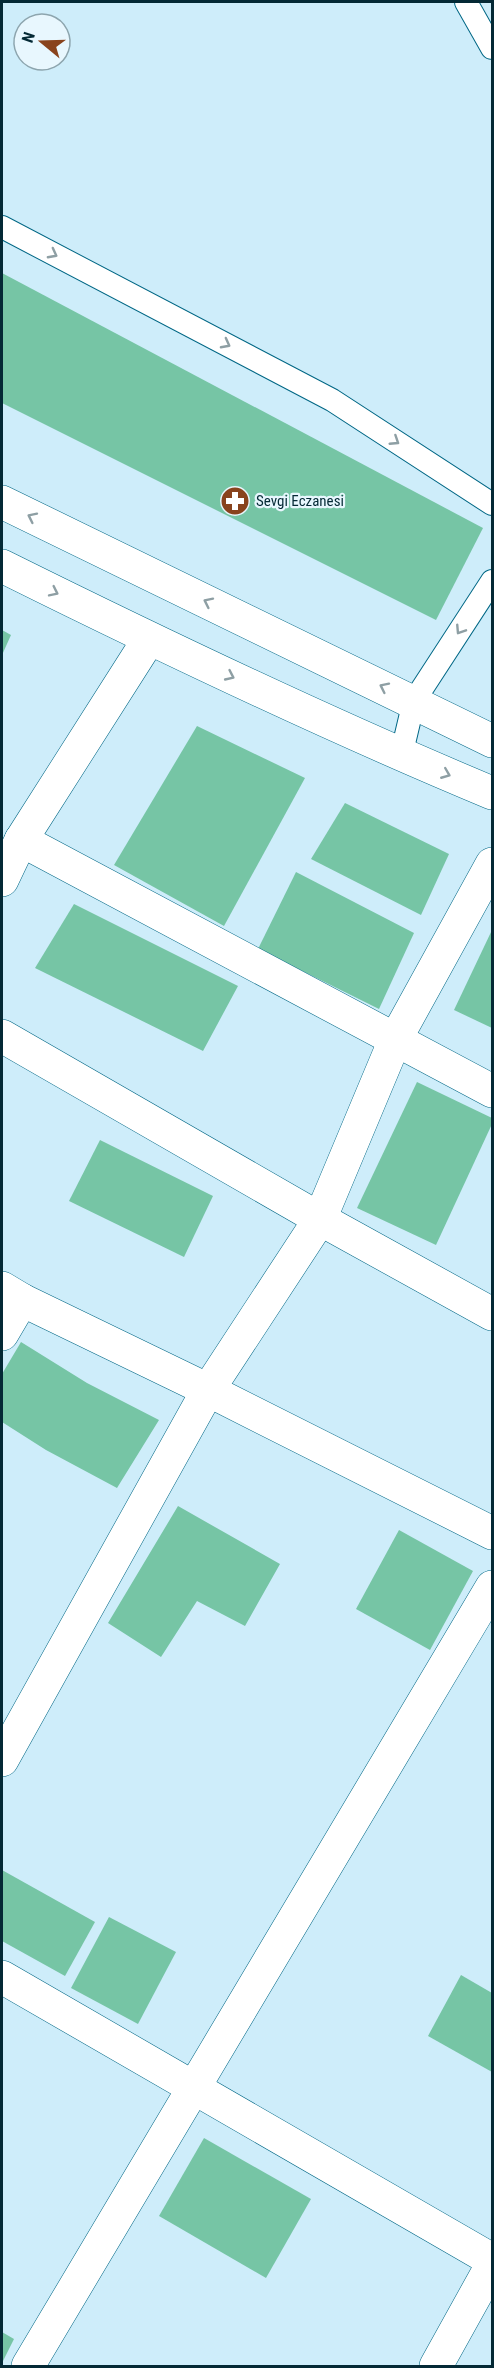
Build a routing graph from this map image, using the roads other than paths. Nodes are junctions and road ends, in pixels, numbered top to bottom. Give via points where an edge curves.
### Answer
1 (466, 2) edge
2 (492, 48) edge
3 (2, 227) edge
4 (2, 502) edge
5 (492, 504) edge
6 (2, 566) edge
7 (492, 581) edge
8 (149, 639) junction
9 (414, 701) junction
10 (492, 741) edge
11 (401, 756) junction
12 (492, 794) edge
13 (21, 840) junction
14 (492, 864) edge
15 (2, 880) edge
16 (2, 1036) edge
17 (395, 1040) junction
18 (492, 1091) edge
19 (320, 1219) junction
20 (12, 1294) edge
21 (492, 1314) edge
22 (2, 1334) edge
23 (208, 1390) junction
24 (492, 1533) edge
25 (492, 1587) edge
26 (2, 1760) edge
27 (2, 1977) edge
28 (194, 2088) junction
29 (492, 2262) edge
30 (28, 2367) edge
31 (436, 2367) edge

1 - 2 lane
3 -> 5 lane via 332,400
9 -> 4 street
6 -> 8 street
7 -> 9 lane
8 -> 11 street
8 - 13 street
9 - 10 street
9 - 11 lane
11 -> 12 street
13 - 15 street
13 - 17 street
14 - 17 street
16 - 19 street
17 - 18 street
17 - 19 street
19 - 21 street
19 - 23 street
20 - 22 street
20 - 23 street
23 - 24 street
23 - 26 street
25 - 28 street
27 - 28 street
28 - 29 street
28 - 30 street
29 - 31 street

